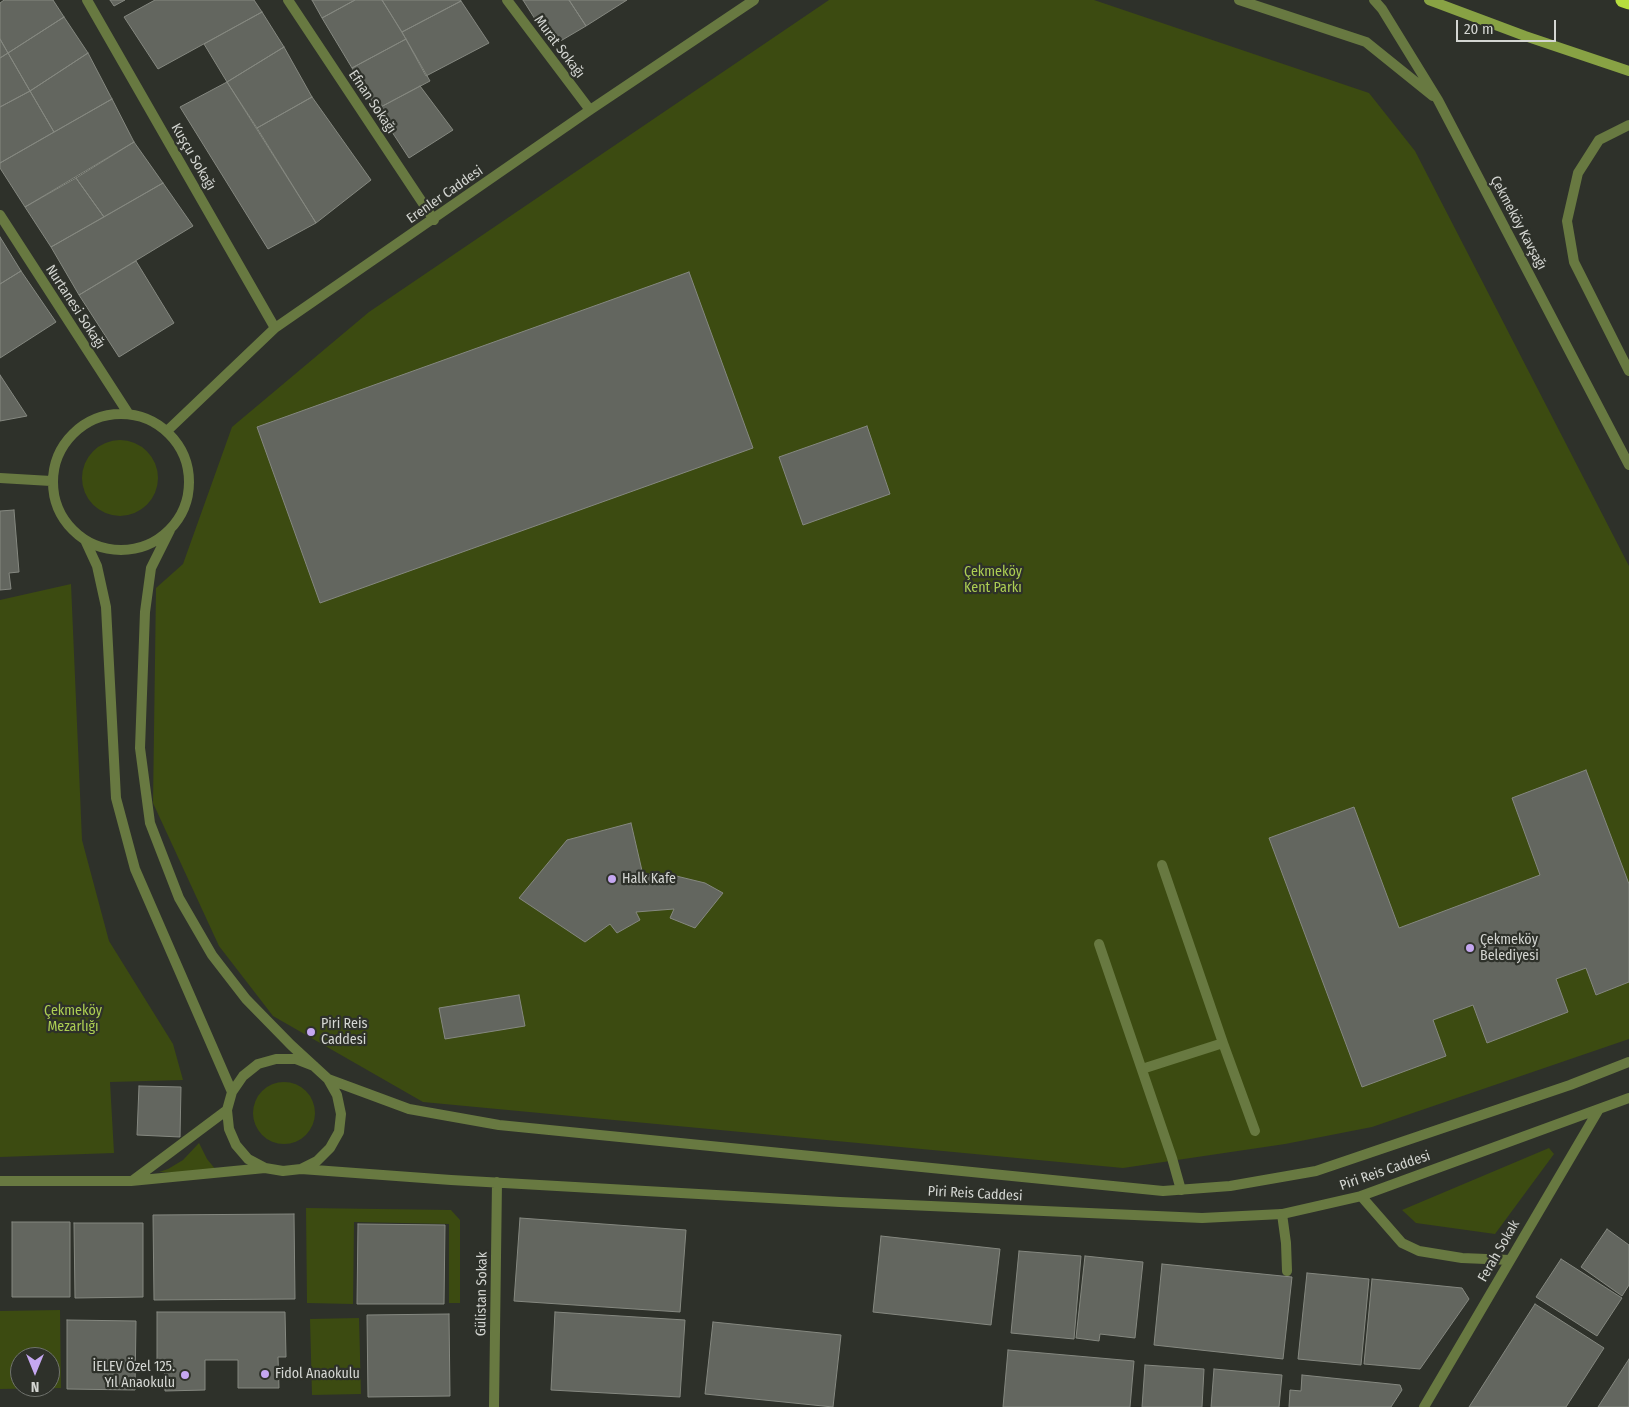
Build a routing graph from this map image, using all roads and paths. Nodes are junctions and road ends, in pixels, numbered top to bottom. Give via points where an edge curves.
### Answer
1 (87, 0) edge
2 (288, 0) edge
3 (507, 0) edge
4 (754, 0) edge
5 (1239, 0) edge
6 (1374, 0) edge
7 (1429, 0) edge
8 (1623, 0) edge
9 (1629, 2) edge
10 (1629, 71) edge
11 (1438, 100) junction
12 (590, 110) junction
13 (1629, 125) edge
14 (0, 215) edge
15 (434, 220) junction
16 (275, 328) junction
17 (1629, 371) edge
18 (128, 413) junction
19 (167, 431) junction
20 (1629, 465) edge
21 (0, 478) edge
22 (51, 481) junction
23 (170, 530) junction
24 (85, 540) junction
25 (1162, 865) dead end
26 (1099, 944) dead end
27 (1223, 1043) junction
28 (1629, 1062) edge
29 (314, 1066) junction
30 (1142, 1069) junction
31 (328, 1078) junction
32 (232, 1092) junction
33 (1629, 1098) edge
34 (1599, 1109) junction
35 (228, 1110) junction
36 (1255, 1131) dead end
37 (265, 1168) junction
38 (301, 1169) junction
39 (0, 1180) edge
40 (131, 1181) junction
41 (497, 1182) junction
42 (1181, 1190) junction
43 (1361, 1196) junction
44 (1282, 1214) junction
45 (1510, 1260) junction
46 (1287, 1271) dead end
47 (494, 1407) edge
48 (1424, 1407) edge

1 - 16 street, Kuşçu Sokağı
2 - 15 street, Efnan Sokağı
3 - 12 street, Murat Sokağı
4 - 12 street, Erenler Caddesi
5 - 11 street via 1366,42
6 - 11 street, Çekmeköy Kavşağı
7 - 10 main road
8 - 9 highway
11 - 20 street, Çekmeköy Kavşağı
12 - 15 street, Erenler Caddesi
13 - 17 street via 1599,140 1588,156 1578,173 1567,221 1574,262
14 - 18 street, Nurtanesi Sokağı
15 - 16 street, Erenler Caddesi
16 - 19 street, Erenler Caddesi
18 - 19 street via 149,419
18 - 22 street via 106,414 85,423 67,438 56,458
19 - 23 street via 181,448 189,469 189,491 183,512
21 - 22 street
22 - 24 street via 56,505 67,525
23 - 24 street via 152,543 130,550 107,549
23 - 29 street via 151,568 145,612 140,748 150,823 179,898 212,955 246,999
24 - 32 street via 97,566 106,607 116,798 136,869
25 - 27 street
26 - 30 street
27 - 30 street
27 - 36 street
28 - 42 street via 1316,1171 1230,1186
29 - 31 street
29 - 32 street via 296,1059 276,1059 258,1064 243,1076
30 - 42 street
31 - 38 street via 338,1095 339,1132 317,1161
31 - 42 street via 410,1110 499,1126 1163,1191
32 - 35 street
33 - 34 street, Piri Reis Caddesi
34 - 43 street, Piri Reis Caddesi
34 - 45 street, Ferah Sokak
35 - 37 street via 229,1129 236,1145 248,1159
35 - 40 street
37 - 38 street
37 - 40 street
38 - 41 street, Piri Reis Caddesi
39 - 40 street
41 - 44 street, Piri Reis Caddesi via 1192,1218
41 - 47 street, Gülistan Sokak
43 - 44 street, Piri Reis Caddesi
43 - 45 street via 1402,1243 1419,1251 1462,1258
44 - 46 street
45 - 48 street, Ferah Sokak

